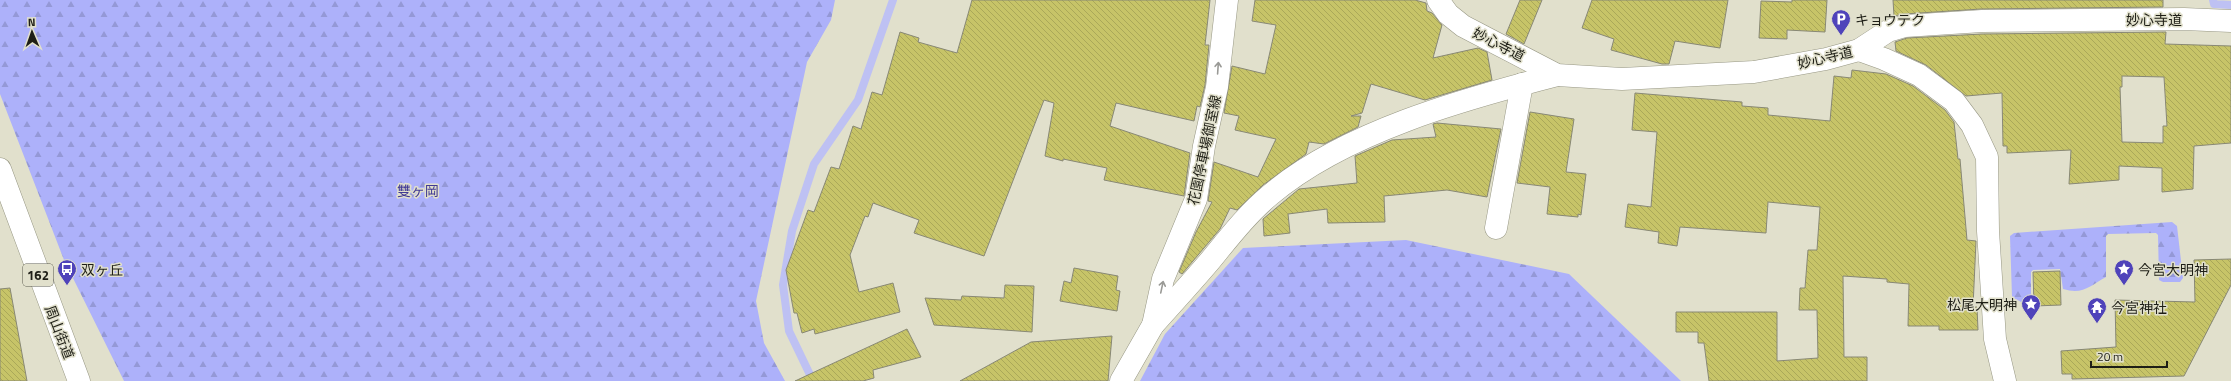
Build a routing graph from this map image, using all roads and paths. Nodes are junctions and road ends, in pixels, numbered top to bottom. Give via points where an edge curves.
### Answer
1 (1227, 0) edge
2 (1438, 0) edge
3 (2231, 21) edge
4 (1859, 50) junction
5 (1557, 75) junction
6 (1522, 84) junction
7 (0, 169) edge
8 (1496, 228) dead end
9 (1153, 326) junction
10 (79, 381) edge
11 (1121, 381) edge
12 (2004, 381) edge

9 -> 1 main road, 花園停車場御室線 via 1163,279 1196,199 1217,87
2 - 5 main road, 妙心寺道 via 1448,14 1463,26
3 - 4 main road, 妙心寺道 via 1982,21 1905,26 1888,31
4 - 5 main road, 妙心寺道 via 1826,59 1754,72 1622,79
4 - 12 main road via 1919,75 1954,101 1972,126 1987,157 1988,232 1995,340
5 - 6 main road
6 - 8 main road
6 - 9 main road via 1462,102 1382,131 1323,158 1287,181 1232,234
7 - 10 main road, 周山街道 / 162
9 - 11 main road, 花園停車場御室線

